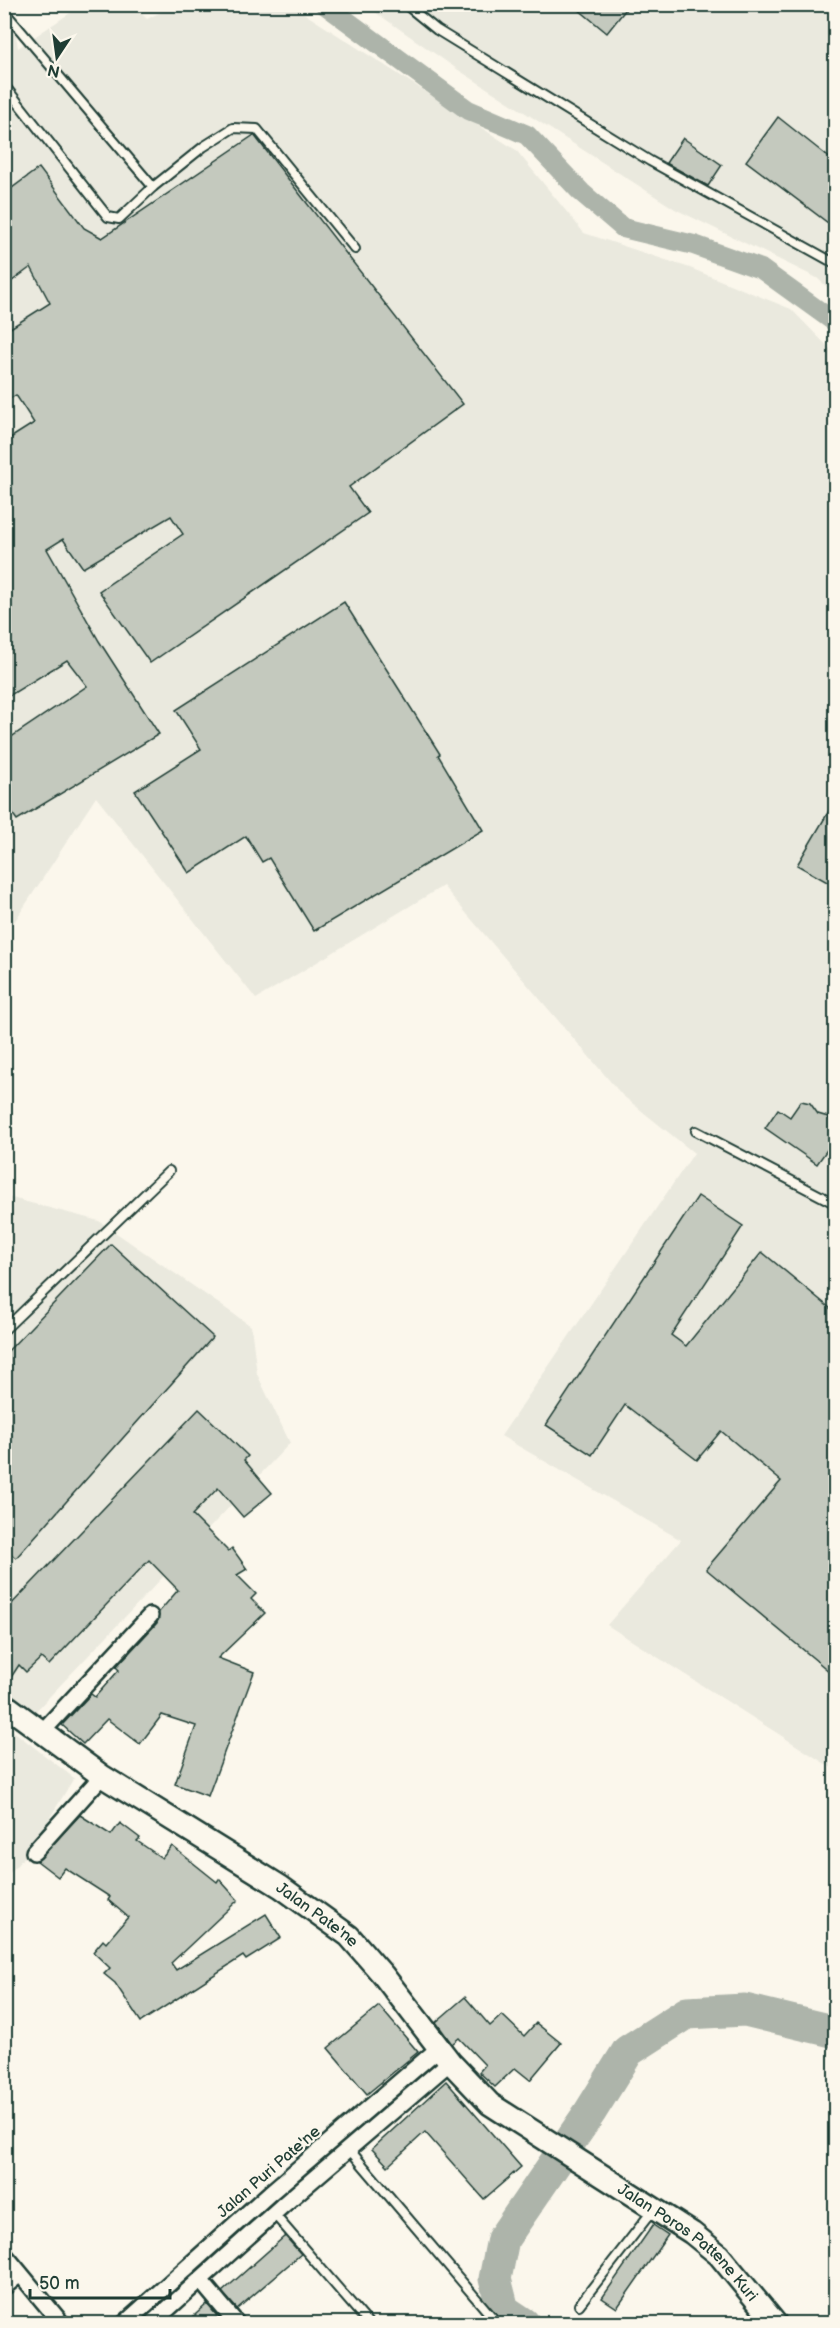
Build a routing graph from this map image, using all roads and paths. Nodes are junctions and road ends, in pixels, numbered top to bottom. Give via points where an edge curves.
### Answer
1 (405, 4) edge
2 (4, 11) edge
3 (4, 85) edge
4 (153, 187) junction
5 (355, 249) dead end
6 (836, 264) edge
7 (696, 1131) dead end
8 (169, 1171) dead end
9 (836, 1204) edge
10 (4, 1330) edge
11 (150, 1616) dead end
12 (4, 1704) edge
13 (41, 1733) junction
14 (102, 1776) junction
15 (34, 1852) dead end
16 (445, 2055) junction
17 (348, 2148) junction
18 (590, 2169) joint
19 (653, 2209) junction
20 (274, 2214) junction
21 (4, 2254) edge
22 (20, 2274) junction
23 (200, 2280) junction
24 (4, 2287) edge
25 (579, 2305) dead end
26 (62, 2324) edge
27 (124, 2324) edge
28 (151, 2324) edge
29 (237, 2324) edge
30 (369, 2324) edge
31 (498, 2324) edge
32 (776, 2324) edge

1 - 6 lane via 437,30 650,161
2 - 4 lane
3 - 4 lane via 108,217 119,219
4 - 5 lane via 233,128 257,129
7 - 9 lane
8 - 10 lane
11 - 13 street
12 - 13 street, Jalan Pate'ne
13 - 14 street, Jalan Pate'ne
14 - 15 street
14 - 16 street, Jalan Pate'ne via 281,1887 349,1936
16 - 17 street
16 - 18 street, Jalan Pate'ne via 490,2104
16 - 27 street, Jalan Puri Pate'ne via 270,2193
17 - 20 street
17 - 31 lane
18 - 19 street, Jalan Poros Pattene Kuri
19 - 25 lane
19 - 32 street, Jalan Poros Pattene Kuri via 719,2255
20 - 23 street
20 - 30 lane
21 - 22 street
22 - 24 street
22 - 26 street
23 - 28 street
23 - 29 street

